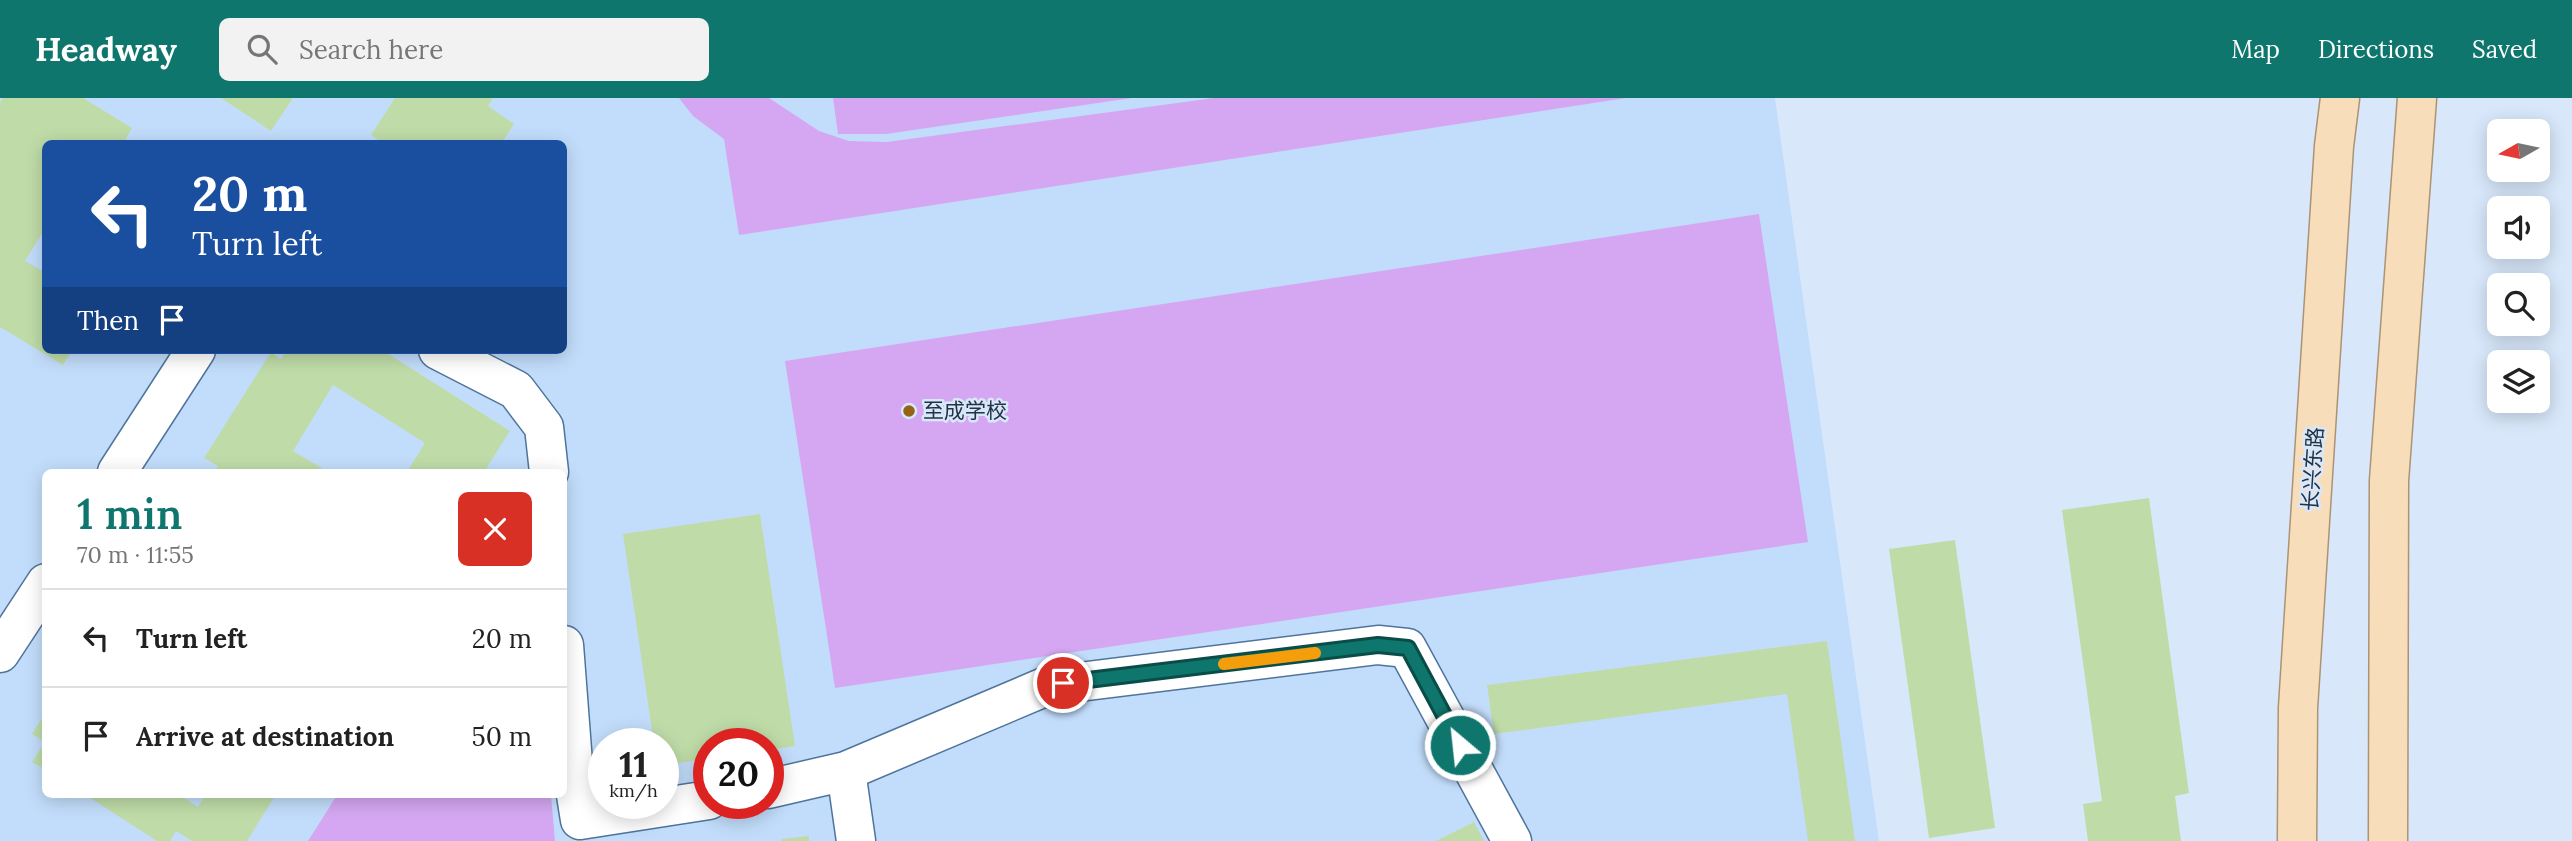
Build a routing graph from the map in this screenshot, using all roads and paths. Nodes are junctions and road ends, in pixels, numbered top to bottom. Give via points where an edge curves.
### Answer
1 (2340, 98) edge
2 (2417, 98) edge
3 (193, 354) edge
4 (446, 354) edge
5 (119, 469) edge
6 (550, 469) edge
7 (42, 589) edge
8 (0, 653) edge
9 (567, 684) edge
10 (846, 771) junction
11 (784, 785) edge
12 (693, 804) edge
13 (581, 830) edge
14 (856, 841) edge
15 (1512, 841) edge
16 (2297, 841) edge
17 (2388, 841) edge

1 - 16 main road, 长兴东路 via 2298,708
2 - 17 main road via 2389,481
3 - 5 lane
4 - 6 lane via 516,390 544,427
7 - 8 lane
9 - 13 lane
10 - 11 lane
10 - 14 lane
10 - 15 lane via 1047,686 1378,645 1408,648
12 - 13 lane

